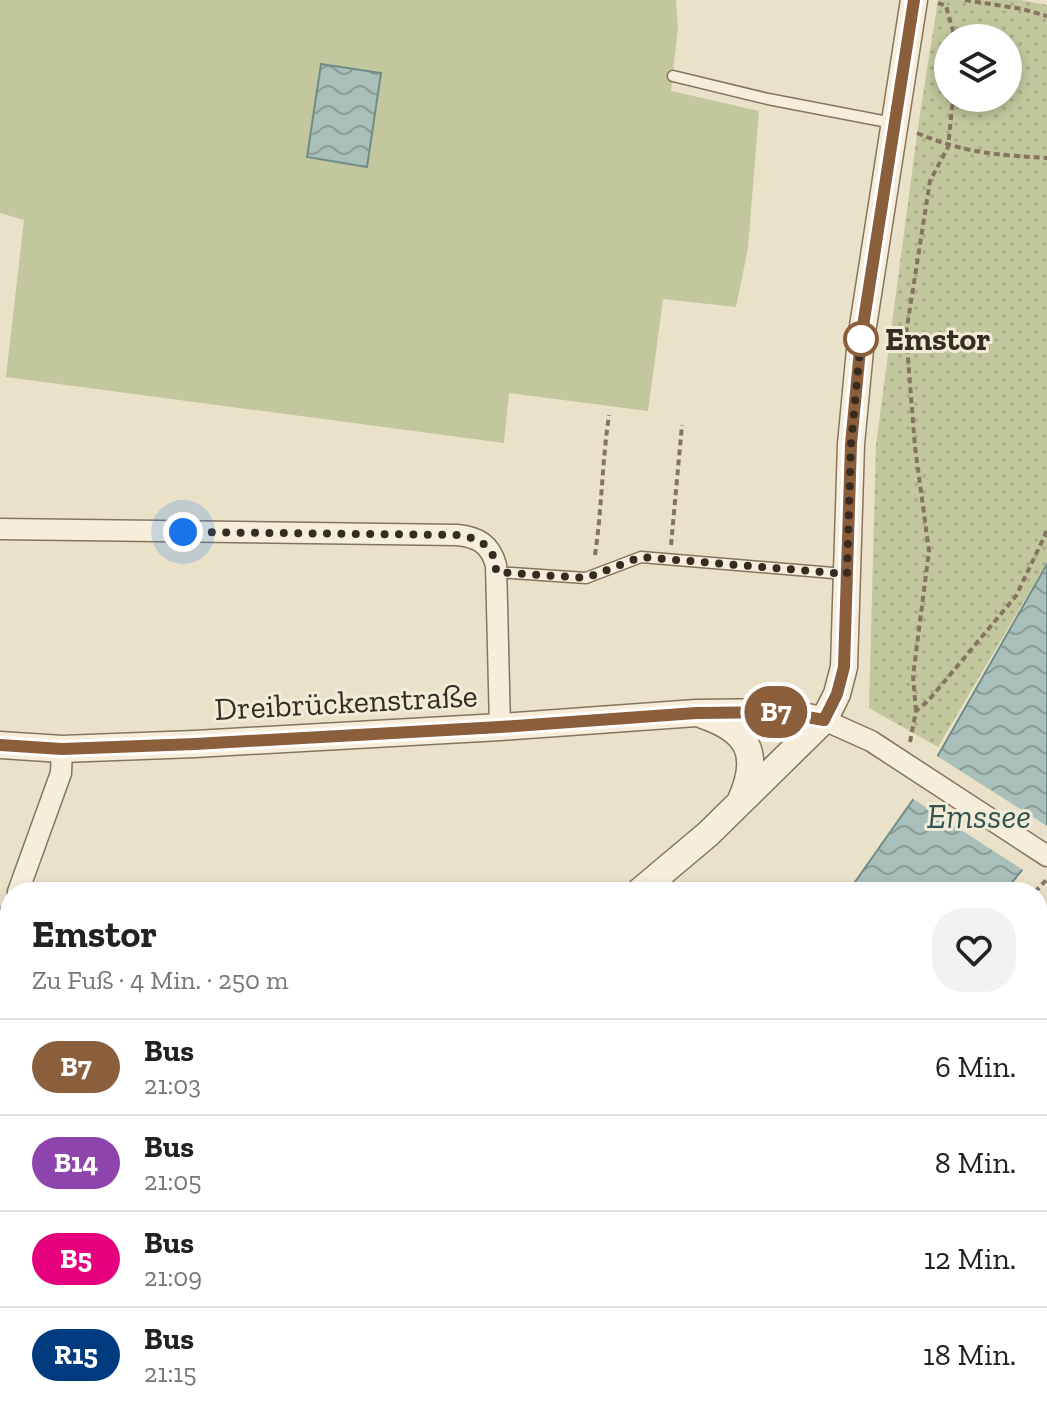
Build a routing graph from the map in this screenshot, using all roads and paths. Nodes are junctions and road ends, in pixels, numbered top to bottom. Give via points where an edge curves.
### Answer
1 (914, 0) edge
2 (932, 0) edge
3 (965, 0) edge
4 (1047, 16) edge
5 (951, 24) edge
6 (673, 76) dead end
7 (952, 112) edge
8 (895, 124) junction
9 (948, 147) junction
10 (1047, 158) edge
11 (609, 415) dead end
12 (682, 425) dead end
13 (0, 529) edge
14 (1047, 531) edge
15 (669, 559) junction
16 (496, 572) junction
17 (601, 573) junction
18 (847, 574) junction
19 (916, 711) junction
20 (696, 713) junction
21 (824, 720) junction
22 (500, 727) junction
23 (0, 745) edge
24 (62, 749) junction
25 (912, 769) junction
26 (740, 801) junction
27 (1044, 854) edge
28 (22, 882) edge
29 (651, 882) edge

1 - 8 street
2 - 5 path via 946,6
3 - 4 path
6 - 8 lane
7 - 9 path
8 - 9 path
8 - 18 street via 861,339
9 - 10 path
9 - 19 path via 930,181 906,333 929,551 913,676
11 - 17 path via 595,557
12 - 15 path
13 - 16 street via 457,535 487,545
14 - 19 path via 1016,596
15 - 17 lane via 641,557
15 - 18 lane
16 - 17 lane via 586,578
16 - 22 street
18 - 21 street via 844,667
19 - 25 path
20 - 21 street, Dreibrückenstraße via 778,712
20 - 22 street, Dreibrückenstraße
20 - 26 street, Dreibrückenstraße via 723,722 745,740 750,771
21 - 25 street via 871,741
21 - 26 street
22 - 24 street, Dreibrückenstraße
23 - 24 street, Dreibrückenstraße
24 - 28 street via 61,773
25 - 27 street
26 - 29 street

